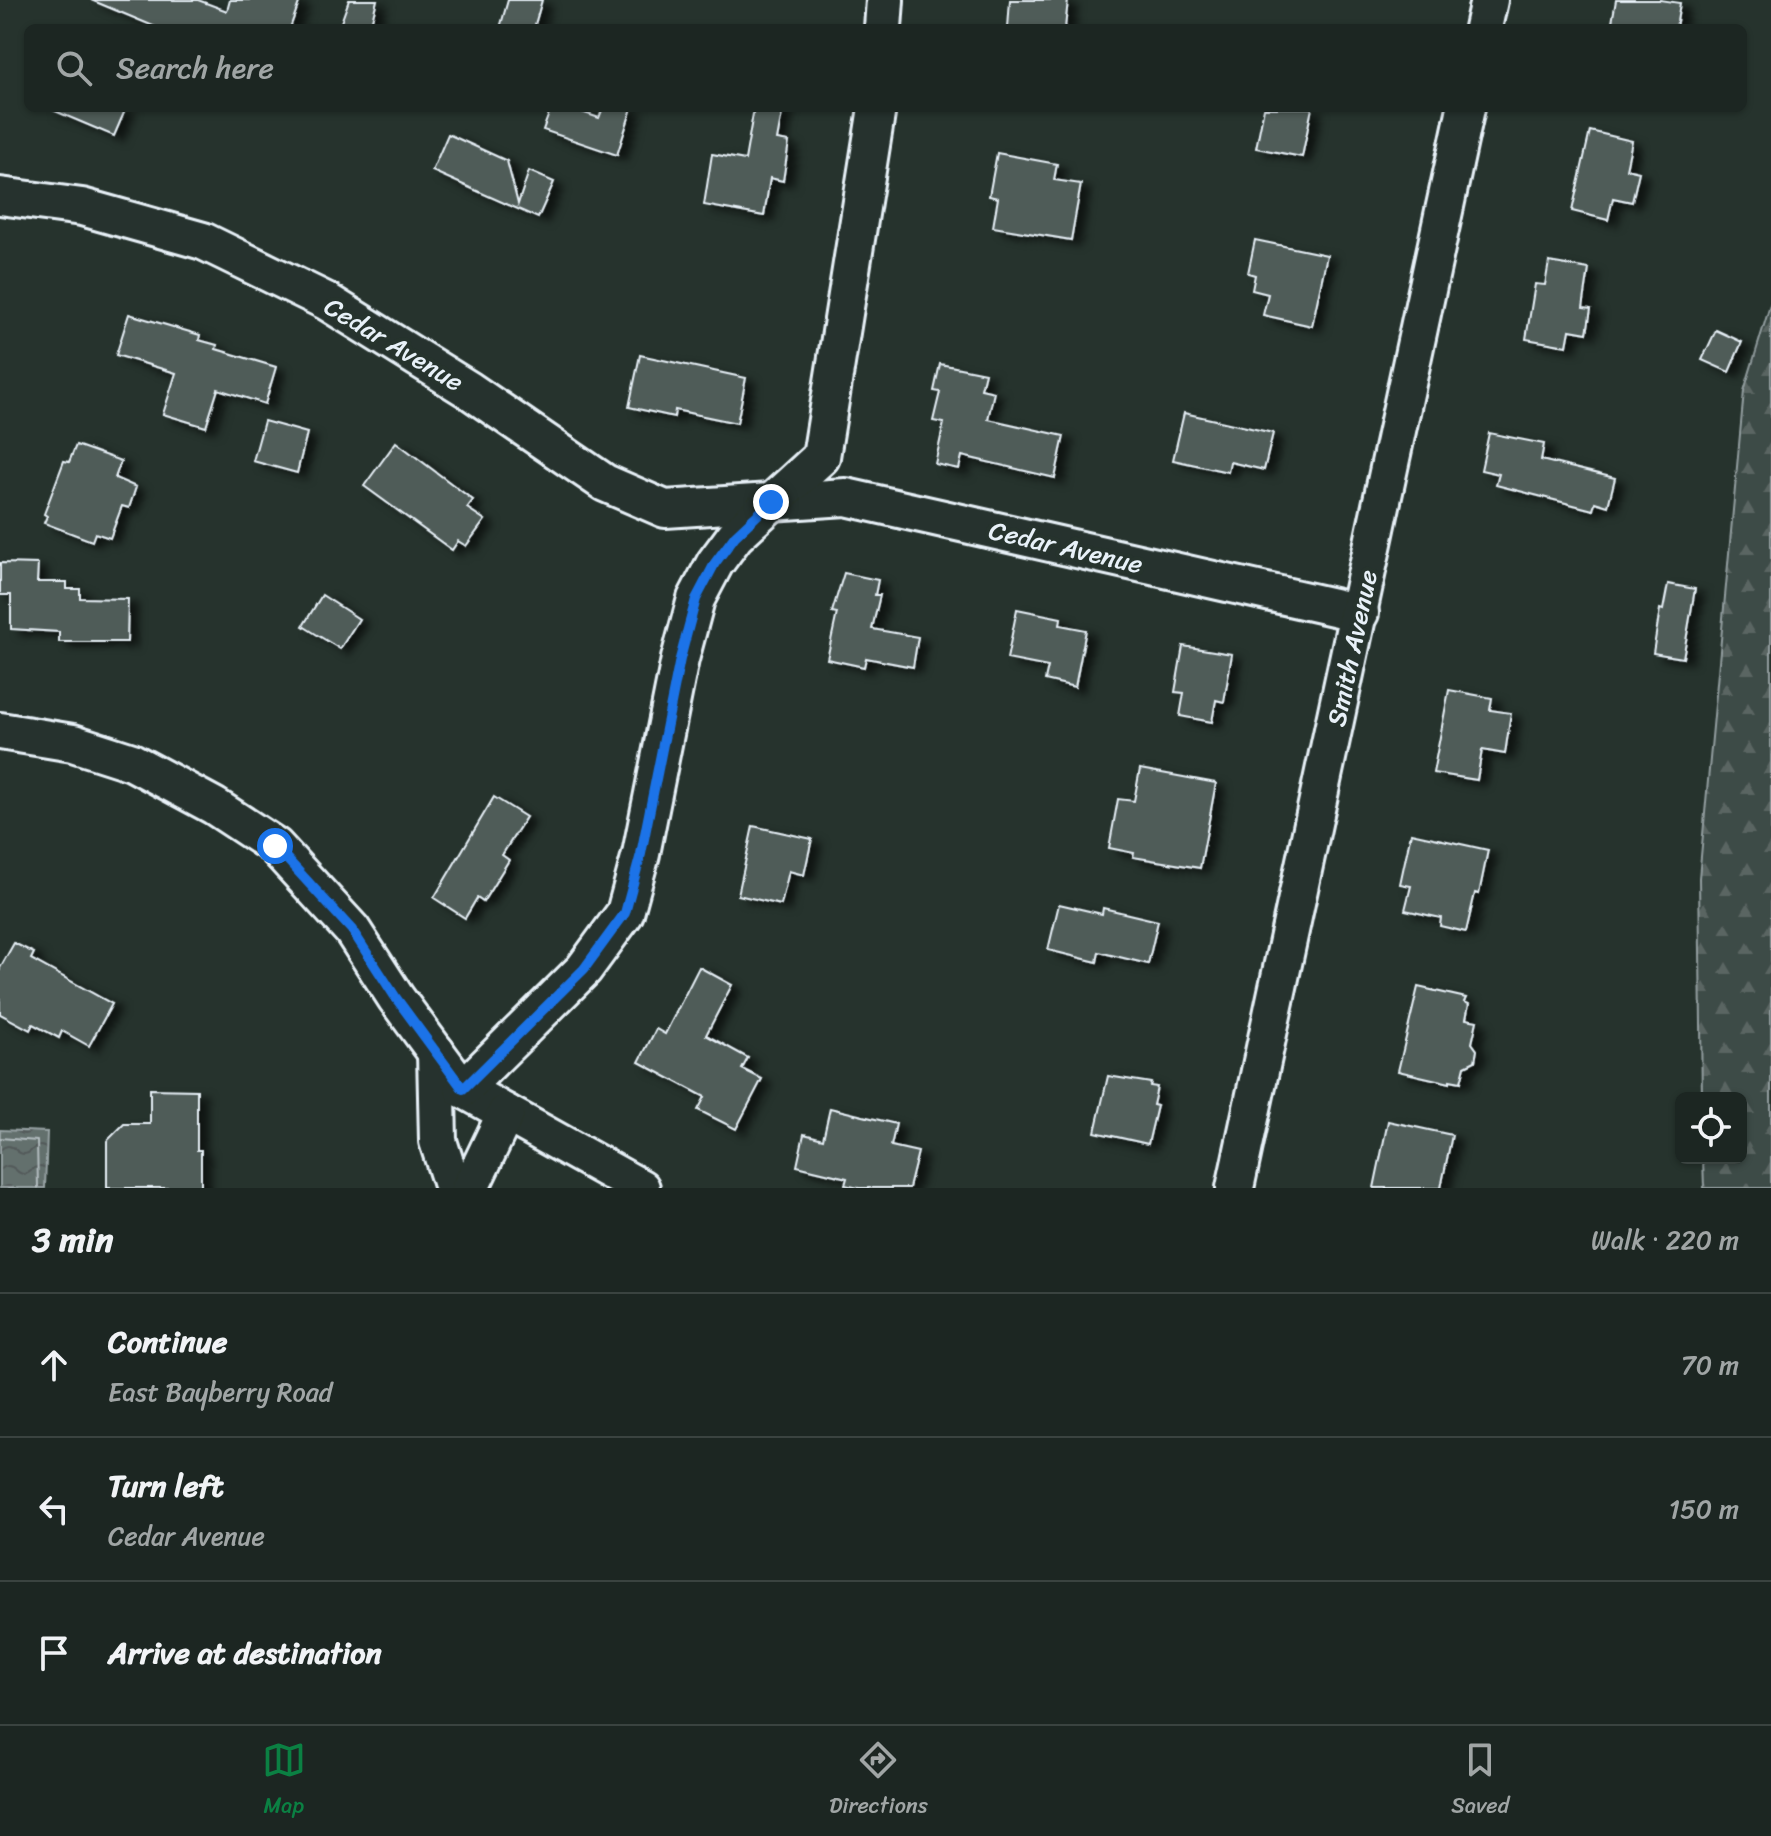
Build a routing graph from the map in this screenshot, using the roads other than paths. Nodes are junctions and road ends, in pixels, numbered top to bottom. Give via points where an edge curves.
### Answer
1 (885, 0) edge
2 (1489, 0) edge
3 (883, 24) edge
4 (1484, 24) edge
5 (876, 112) edge
6 (1465, 112) edge
7 (0, 196) edge
8 (771, 502) junction
9 (1360, 613) junction
10 (0, 731) edge
11 (436, 1052) junction
12 (463, 1089) junction
13 (506, 1113) junction
14 (453, 1188) edge
15 (470, 1188) edge
16 (641, 1188) edge
17 (1235, 1188) edge

1 - 3 street
2 - 4 street
5 - 8 street via 821,457
6 - 9 street, Smith Avenue
7 - 8 street, Cedar Avenue via 82,207 203,241 326,301 605,483 665,509
8 - 9 street, Cedar Avenue via 846,497
8 - 12 street via 735,536 696,599 625,913 584,969
9 - 17 street, Smith Avenue
10 - 11 street via 73,743 132,762 275,846 352,930
11 - 12 street
11 - 14 street via 438,1141
12 - 13 street
13 - 15 street
13 - 16 street

